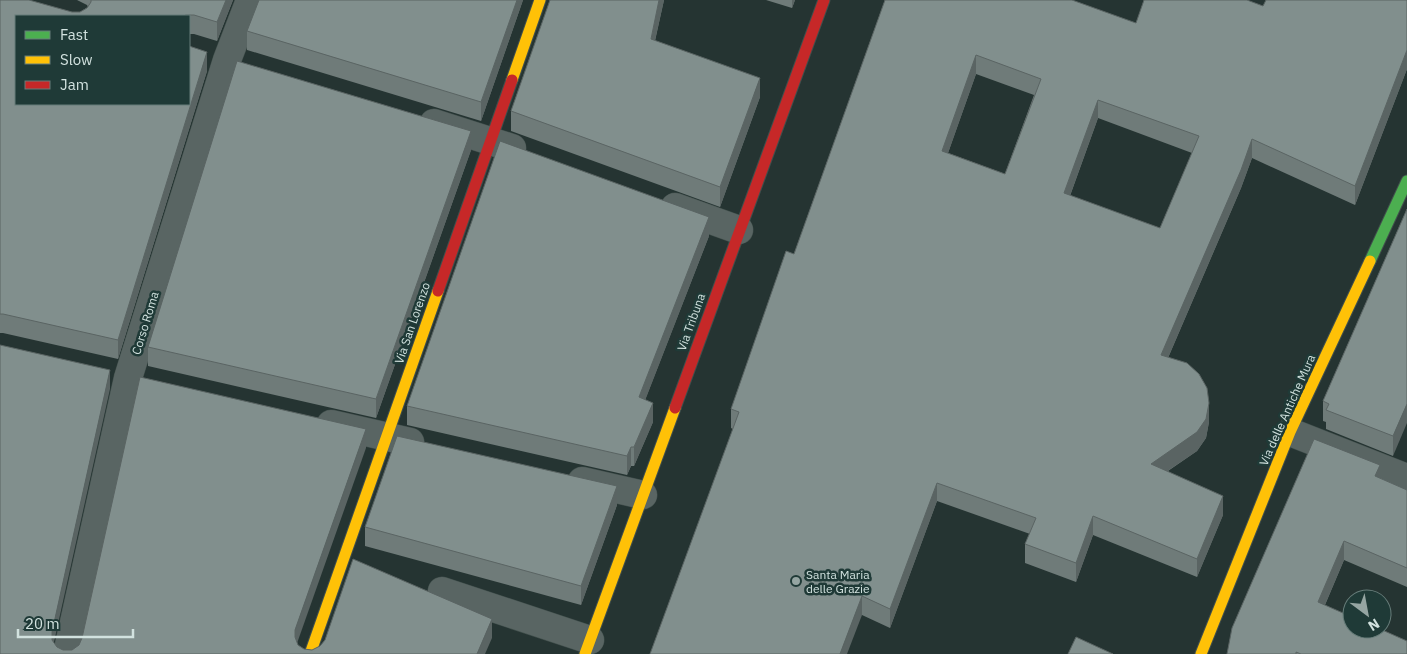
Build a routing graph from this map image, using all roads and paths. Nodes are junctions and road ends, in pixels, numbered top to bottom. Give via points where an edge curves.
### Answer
1 (250, 0) edge
2 (540, 0) edge
3 (824, 0) edge
4 (217, 57) junction
5 (255, 68) edge
6 (415, 117) edge
7 (491, 140) junction
8 (537, 157) edge
9 (1407, 181) edge
10 (656, 200) edge
11 (739, 230) junction
12 (100, 372) edge
13 (138, 380) junction
14 (310, 419) edge
15 (1290, 432) junction
16 (387, 437) junction
17 (434, 447) edge
18 (556, 475) edge
19 (1407, 478) edge
20 (643, 495) junction
21 (442, 591) dead end
22 (587, 647) edge
23 (68, 654) edge
24 (310, 654) edge
25 (1201, 654) edge

1 - 4 street, Corso Roma
2 - 7 main road, Via San Lorenzo
3 - 11 main road, Via Tribuna
4 - 5 street
4 - 13 street, Corso Roma
6 - 7 street
7 - 8 street
7 - 16 main road, Via San Lorenzo
9 - 15 main road, Via delle Antiche Mura
10 - 11 street
11 - 20 main road, Via Tribuna
12 - 13 street
13 - 23 street, Corso Roma
14 - 16 street
15 - 19 street
15 - 25 main road, Via delle Antiche Mura
16 - 17 street
16 - 24 main road, Via San Lorenzo
18 - 20 street
20 - 22 main road, Via Tribuna
21 - 22 street

